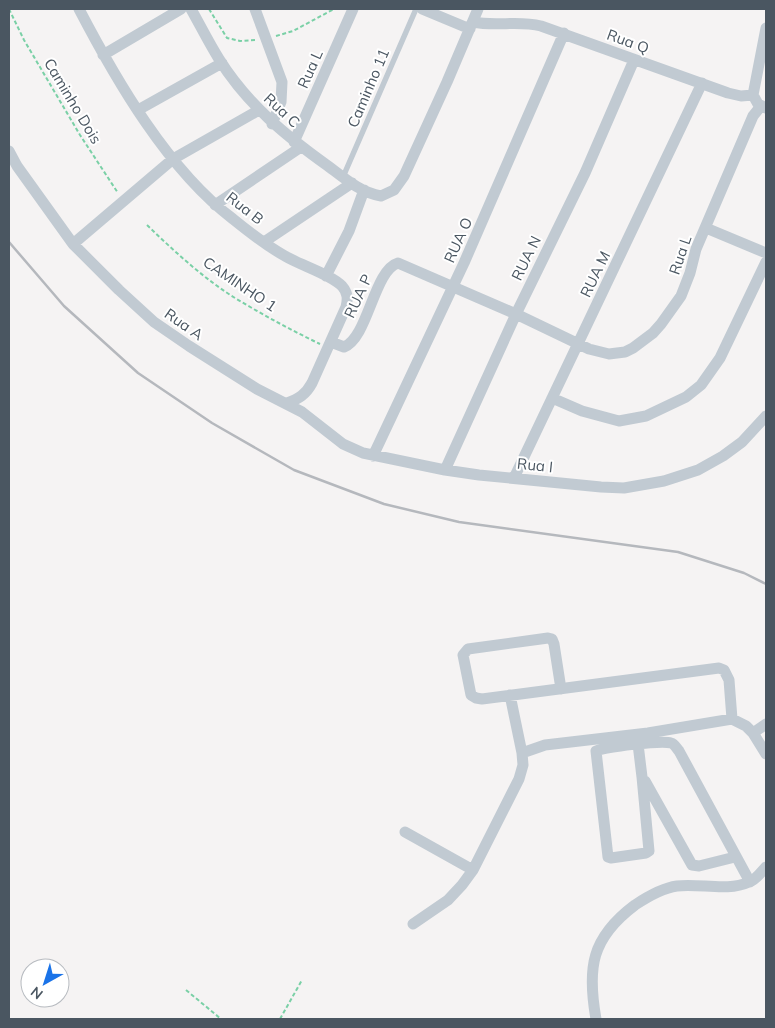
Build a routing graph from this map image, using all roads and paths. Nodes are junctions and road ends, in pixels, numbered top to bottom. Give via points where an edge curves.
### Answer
1 (78, 9) edge
2 (182, 9) edge
3 (191, 9) edge
4 (255, 9) edge
5 (341, 9) edge
6 (416, 9) edge
7 (422, 9) edge
8 (478, 9) edge
9 (9, 10) edge
10 (351, 13) edge
11 (471, 25) junction
12 (766, 28) edge
13 (564, 33) junction
14 (104, 56) junction
15 (634, 60) junction
16 (222, 63) junction
17 (702, 83) junction
18 (753, 95) junction
19 (764, 107) edge
20 (138, 110) junction
21 (259, 110) junction
22 (272, 124) junction
23 (298, 144) junction
24 (9, 151) edge
25 (173, 159) junction
26 (348, 180) junction
27 (364, 190) junction
28 (124, 201) junction
29 (215, 205) junction
30 (147, 225) dead end
31 (706, 228) junction
32 (264, 242) junction
33 (73, 244) junction
34 (766, 254) edge
35 (766, 262) edge
36 (326, 276) junction
37 (453, 287) junction
38 (516, 314) junction
39 (578, 344) junction
40 (330, 345) junction
41 (552, 398) junction
42 (290, 405) junction
43 (766, 416) edge
44 (373, 456) junction
45 (445, 470) junction
46 (514, 478) junction
47 (561, 689) junction
48 (510, 695) junction
49 (732, 719) junction
50 (766, 724) edge
51 (753, 733) junction
52 (638, 744) junction
53 (522, 753) junction
54 (766, 754) edge
55 (642, 777) junction
56 (405, 832) dead end
57 (735, 857) junction
58 (766, 867) edge
59 (473, 870) junction
60 (750, 882) junction
61 (413, 924) dead end
62 (302, 980) dead end
63 (186, 990) dead end
64 (221, 1019) edge
65 (280, 1019) edge
66 (596, 1019) edge

1 - 14 street, Rua B
2 - 14 street
3 - 16 street, Rua C
4 - 22 street via 282,82 281,102
5 - 10 street
6 - 26 lane, Caminho 11
7 - 11 street, Rua Q
8 - 11 street
9 - 28 path, Caminho Dois via 80,135
10 - 23 street, Rua L
11 - 13 street, Rua Q via 530,23
11 - 27 street, Rua C via 404,176 387,194 381,196
12 - 18 street
13 - 15 street, Rua Q
13 - 37 street, RUA O
14 - 20 street, Rua B
15 - 17 street, Rua Q
15 - 38 street, RUA N via 585,172
16 - 20 street
16 - 21 street, Rua C
17 - 18 street, Rua Q via 734,94
17 - 39 street, RUA M
18 - 19 street via 756,102
19 - 31 street, Rua L via 754,116
20 - 25 street, Rua B
21 - 22 street, Rua C
21 - 25 street
22 - 23 street, Rua C
23 - 26 street, Rua C
23 - 29 street
24 - 33 street, Rua A
25 - 28 street
25 - 29 street, Rua B
26 - 27 street, Rua C
26 - 32 street
27 - 36 street via 349,231
28 - 33 street
29 - 32 street, Rua B
30 - 40 path, CAMINHO 1 via 234,298 273,320
31 - 34 street
31 - 39 street, Rua L via 681,296 652,333 633,348 616,354
32 - 36 street, Rua B via 284,256
33 - 42 street, Rua A via 154,322 249,384
35 - 41 street via 712,372 686,397 646,416 619,421 582,411
36 - 40 street, Rua B via 342,285 348,299
37 - 38 street, RUA P
37 - 40 street, RUA P via 401,264 393,265 382,278 350,344 344,347
37 - 44 street, RUA O
38 - 39 street, RUA P
38 - 45 street, RUA N
39 - 41 street, RUA M
40 - 42 street, Rua B via 306,393
41 - 46 street, RUA M
42 - 44 street, Rua I via 343,444
43 - 46 street, Rua I via 742,442 723,456 698,470 664,481 609,488
44 - 45 street, Rua I
45 - 46 street, Rua I
47 - 48 street
47 - 48 street via 552,639 466,650 463,655 471,695 482,699
47 - 49 street via 719,668 724,670 729,680
48 - 53 street
49 - 51 street
49 - 53 street via 545,745
50 - 51 street
51 - 54 street
52 - 55 street
52 - 55 street via 596,752 609,858 649,851
52 - 57 street via 670,742 674,745
53 - 59 street via 519,779
55 - 57 street via 692,865
56 - 59 street
57 - 60 street
58 - 60 street
59 - 61 street via 455,894
60 - 66 street via 717,887 676,886 640,902 616,921 602,939 594,962 591,977
62 - 65 path
63 - 64 path

